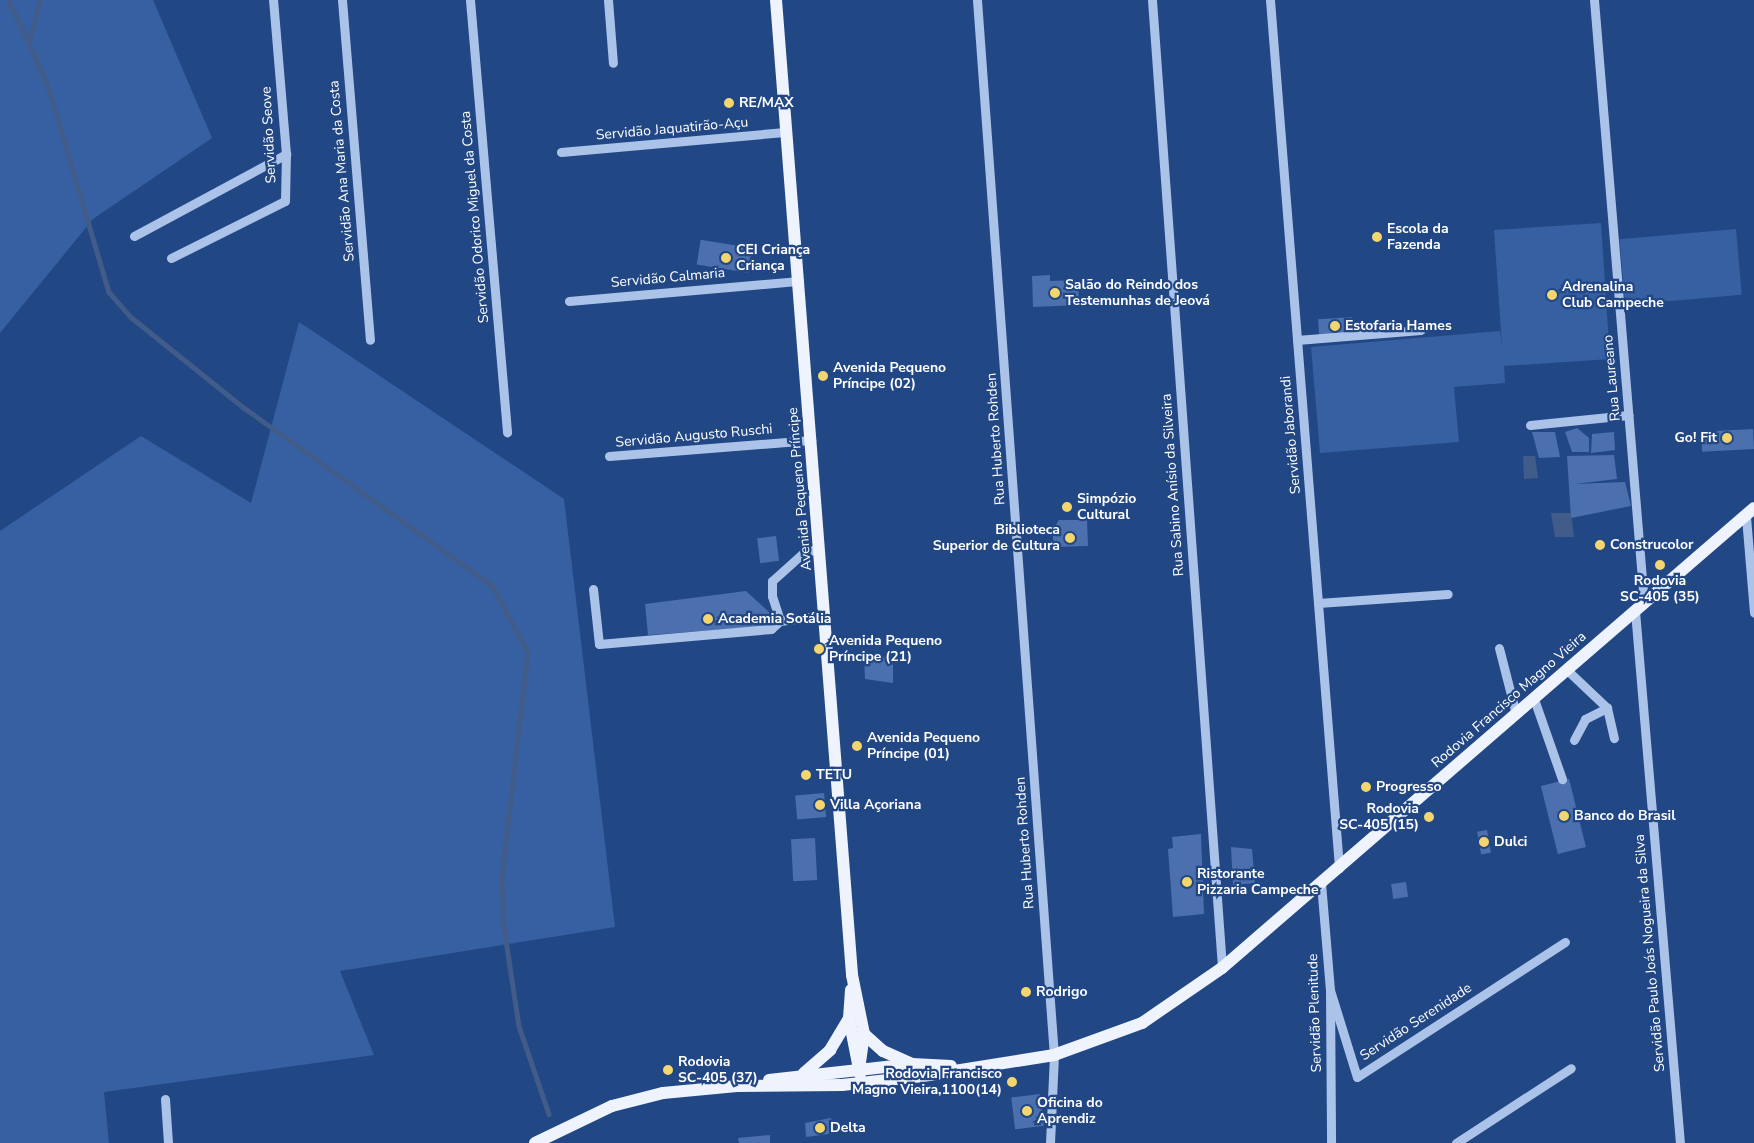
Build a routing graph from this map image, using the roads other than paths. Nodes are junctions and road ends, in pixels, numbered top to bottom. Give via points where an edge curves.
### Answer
1 (273, 0) edge
2 (342, 0) edge
3 (470, 0) edge
4 (608, 0) edge
5 (776, 0) edge
6 (977, 0) edge
7 (1152, 0) edge
8 (1270, 0) edge
9 (1594, 0) edge
10 (613, 63) dead end
11 (786, 132) junction
12 (561, 152) dead end
13 (286, 154) junction
14 (134, 236) dead end
15 (171, 258) dead end
16 (799, 280) junction
17 (569, 301) dead end
18 (1421, 330) dead end
19 (370, 340) dead end
20 (1297, 340) junction
21 (1628, 415) junction
22 (1530, 425) dead end
23 (507, 432) dead end
24 (811, 440) junction
25 (609, 456) dead end
26 (1752, 510) edge
27 (818, 548) junction
28 (593, 590) dead end
29 (1448, 594) dead end
30 (1318, 603) junction
31 (1639, 607) junction
32 (1754, 613) edge
33 (825, 615) junction
34 (780, 621) junction
35 (1499, 648) dead end
36 (1567, 670) junction
37 (1534, 699) junction
38 (1607, 708) junction
39 (1516, 714) junction
40 (1614, 738) dead end
41 (1574, 740) dead end
42 (1562, 778) dead end
43 (1339, 868) junction
44 (1321, 883) junction
45 (1565, 942) dead end
46 (1222, 968) junction
47 (852, 975) junction
48 (1330, 990) junction
49 (849, 1018) junction
50 (864, 1034) junction
51 (1054, 1055) junction
52 (912, 1064) junction
53 (968, 1067) junction
54 (1571, 1068) dead end
55 (859, 1069) junction
56 (804, 1073) junction
57 (860, 1083) junction
58 (737, 1086) junction
59 (165, 1099) dead end
60 (168, 1143) edge
61 (535, 1143) edge
62 (1050, 1143) edge
63 (1331, 1143) edge
64 (1456, 1143) edge
65 (1680, 1143) edge

1 - 13 street, Servidão Seove
2 - 19 street, Servidão Ana Maria da Costa
3 - 23 street, Servidão Odorico Miguel da Costa
4 - 10 street
5 - 11 main road, Avenida Pequeno Príncipe
6 - 51 street, Rua Huberto Rohden
7 - 46 street, Rua Sabino Anísio da Silveira
8 - 20 street, Servidão Jaborandi
9 - 21 street, Rua Laureano
11 - 12 street, Servidão Jaquatirão-Açu
11 - 16 main road, Avenida Pequeno Príncipe
13 - 14 street
13 - 15 street, Servidão Seove via 285,201
16 - 17 street, Servidão Calmaria
16 - 24 main road, Avenida Pequeno Príncipe
18 - 20 street
20 - 30 street, Servidão Jaborandi
21 - 22 street
21 - 31 street, Rua Laureano
24 - 25 street, Servidão Augusto Ruschi
24 - 27 main road, Avenida Pequeno Príncipe
26 - 31 main road, Rodovia Francisco Magno Vieira
26 - 32 street
27 - 33 main road, Avenida Pequeno Príncipe
27 - 34 street via 802,554 772,581
28 - 34 street via 599,644 771,629
29 - 30 street
30 - 43 street, Servidão Jaborandi
31 - 36 main road, Rodovia Francisco Magno Vieira
31 - 65 street, Servidão Paulo Joás Nogueira da Silva
33 - 34 street
33 - 47 main road, Avenida Pequeno Príncipe
35 - 39 street
36 - 37 main road, Rodovia Francisco Magno Vieira
36 - 38 street
37 - 39 main road, Rodovia Francisco Magno Vieira
37 - 42 street
38 - 40 street
38 - 41 street via 1585,719
39 - 43 main road, Rodovia Francisco Magno Vieira
43 - 44 main road, Rodovia Francisco Magno Vieira
44 - 46 main road, Rodovia Francisco Magno Vieira
44 - 48 street, Servidão Plenitude
45 - 48 street, Servidão Serenidade via 1357,1076
46 - 51 main road, Rodovia Francisco Magno Vieira via 1173,1006 1142,1023
47 - 49 main road, Avenida Pequeno Príncipe
47 - 50 main road, Avenida Pequeno Príncipe
48 - 63 street, Servidão Plenitude
49 - 55 main road, Avenida Pequeno Príncipe via 853,1056
49 - 56 main road via 830,1050
50 - 52 main road via 883,1051
50 - 55 main road, Avenida Pequeno Príncipe
51 - 53 main road, Rodovia Francisco Magno Vieira
51 - 62 street, Rua Huberto Rohden
52 - 53 main road, Rodovia Francisco Magno Vieira
52 - 55 main road, Rodovia Francisco Magno Vieira
53 - 57 main road, Rodovia Francisco Magno Vieira
54 - 64 street
55 - 56 main road, Rodovia Francisco Magno Vieira
55 - 57 main road
56 - 58 main road, Rodovia Francisco Magno Vieira
57 - 58 main road, Rodovia Francisco Magno Vieira
58 - 61 main road, Rodovia Francisco Magno Vieira via 638,1098 576,1121
59 - 60 street

